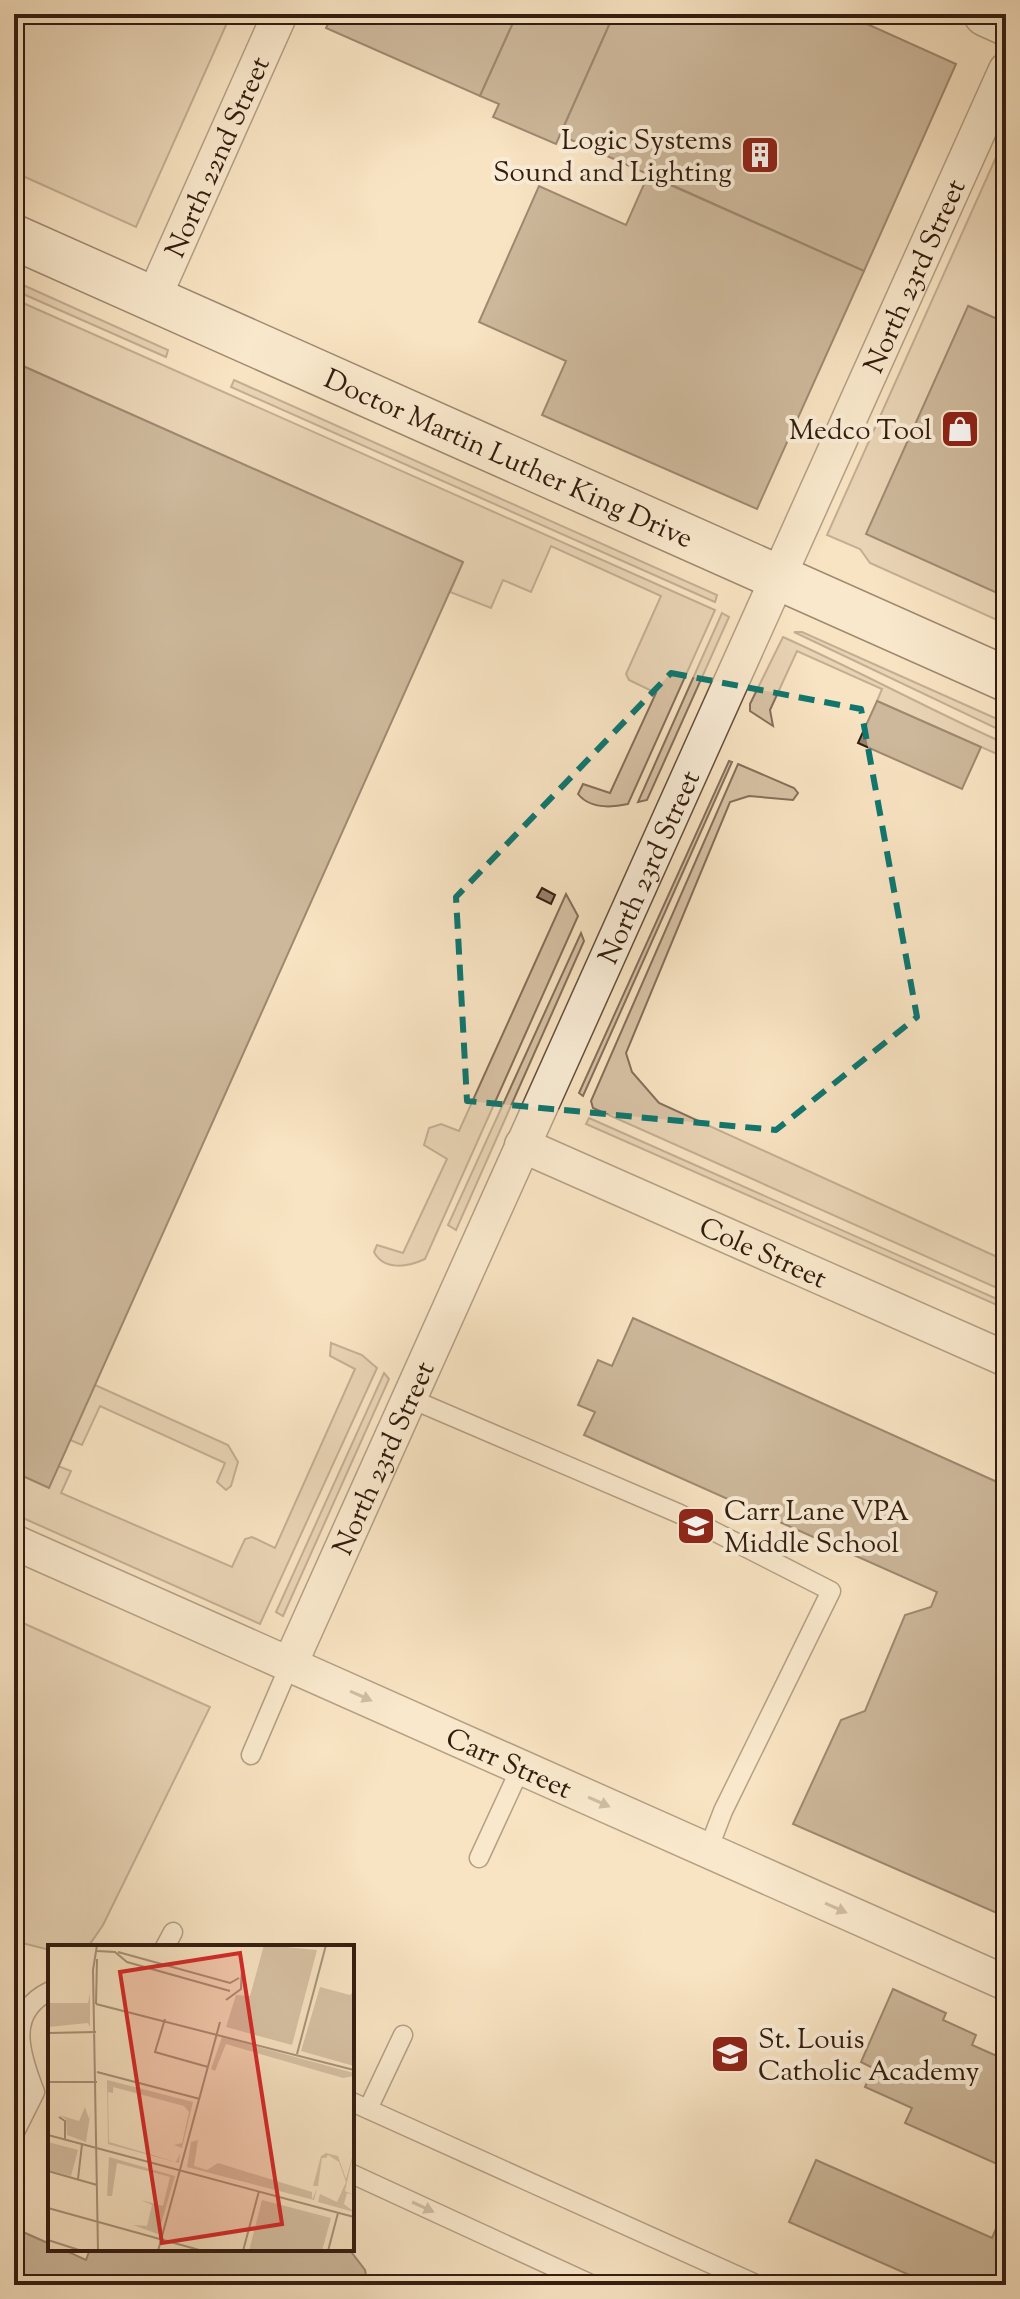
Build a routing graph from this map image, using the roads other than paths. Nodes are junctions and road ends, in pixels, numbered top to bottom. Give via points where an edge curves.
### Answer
1 (280, 14) edge
2 (986, 14) edge
3 (1006, 23) edge
4 (1006, 70) edge
5 (14, 237) edge
6 (153, 299) junction
7 (778, 577) junction
8 (1006, 679) edge
9 (522, 1145) junction
10 (1006, 1359) edge
11 (409, 1398) junction
12 (14, 1542) edge
13 (290, 1664) junction
14 (251, 1755) dead end
15 (521, 1767) junction
16 (708, 1850) junction
17 (479, 1858) dead end
18 (1006, 1983) edge
19 (48, 1992) edge
20 (403, 2035) dead end
21 (42, 2092) edge
22 (360, 2105) edge
23 (14, 2134) edge
24 (354, 2175) edge
25 (593, 2285) edge
26 (758, 2285) edge

1 - 6 street, North 22nd Street
2 - 3 main road
4 - 7 street, North 23rd Street
5 - 6 main road, Doctor Martin Luther King Drive
6 - 7 main road, Doctor Martin Luther King Drive
7 - 8 main road, Doctor Martin Luther King Drive
7 - 9 street, North 23rd Street
9 - 10 street, Cole Street
9 - 11 street, North 23rd Street
11 - 13 street, North 23rd Street
11 - 16 lane via 680,1514 831,1591
12 - 13 street, Carr Street
13 - 14 lane
13 -> 15 street, Carr Street
15 -> 16 street, Carr Street
15 - 17 lane
16 -> 18 street, Carr Street
19 - 21 lane via 35,1998 19,2021 21,2058
20 - 22 lane
21 - 23 lane
22 - 26 lane
24 -> 25 lane

